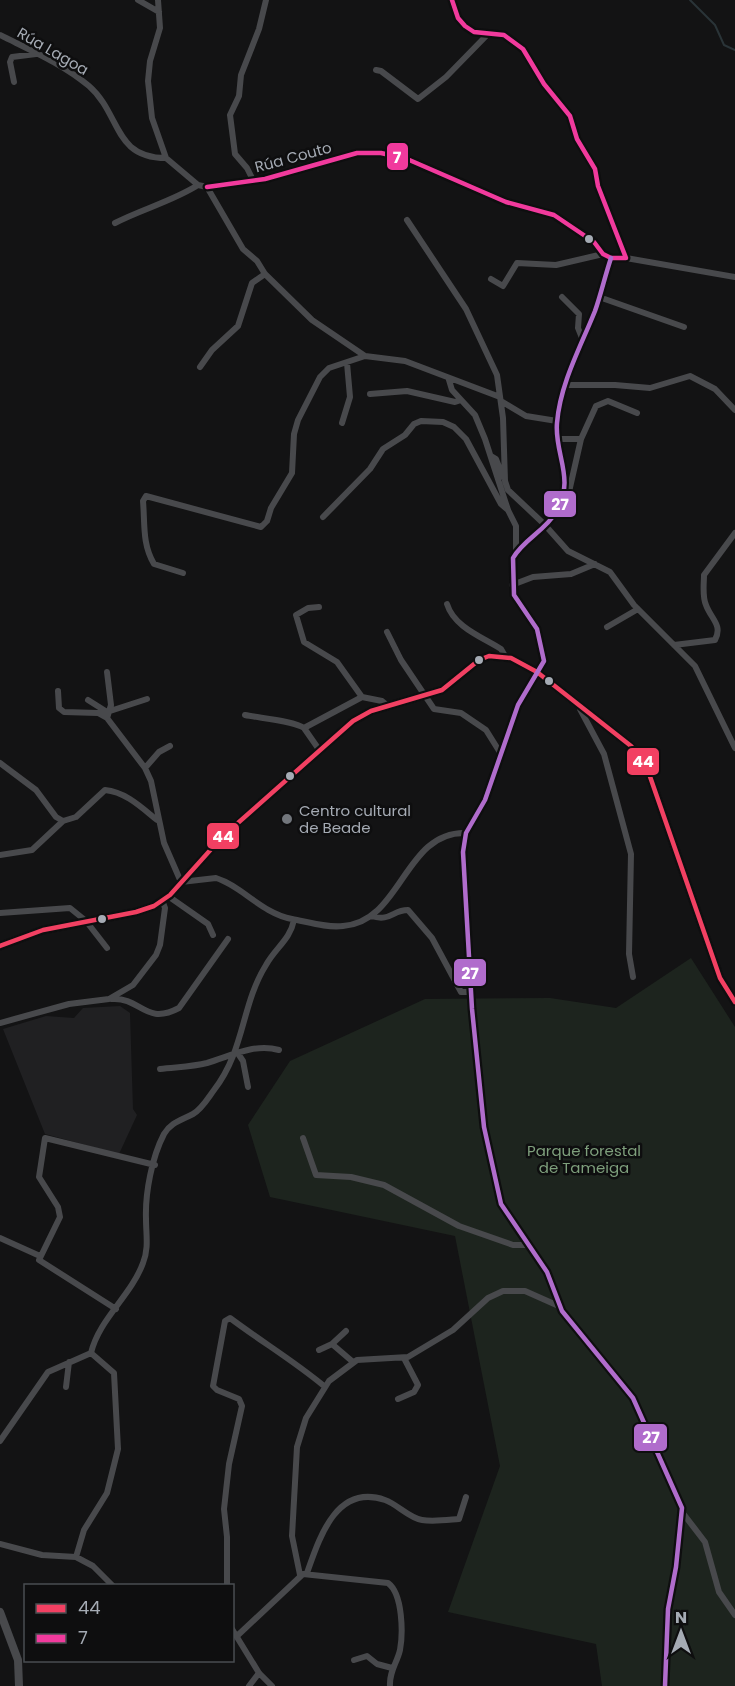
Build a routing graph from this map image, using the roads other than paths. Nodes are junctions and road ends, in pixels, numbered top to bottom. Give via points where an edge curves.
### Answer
1 (138, 0) edge
2 (158, 0) edge
3 (266, 0) edge
4 (452, 0) edge
5 (159, 12) junction
6 (488, 34) junction
7 (0, 35) edge
8 (40, 54) junction
9 (376, 70) dead end
10 (14, 82) dead end
11 (166, 158) junction
12 (253, 180) junction
13 (198, 185) junction
14 (207, 187) junction
15 (406, 220) dead end
16 (115, 223) dead end
17 (603, 254) junction
18 (611, 258) junction
19 (626, 258) junction
20 (265, 274) junction
21 (735, 277) edge
22 (491, 279) dead end
23 (562, 297) dead end
24 (599, 297) junction
25 (684, 327) dead end
26 (582, 338) junction
27 (365, 356) junction
28 (347, 363) junction
29 (200, 367) dead end
30 (449, 380) junction
31 (567, 386) junction
32 (370, 394) dead end
33 (498, 398) junction
34 (461, 400) junction
35 (735, 410) edge
36 (637, 413) dead end
37 (557, 421) junction
38 (342, 423) dead end
39 (558, 438) junction
40 (581, 439) junction
41 (490, 456) junction
42 (505, 481) junction
43 (508, 510) junction
44 (556, 513) junction
45 (323, 517) dead end
46 (544, 524) junction
47 (735, 533) edge
48 (516, 552) junction
49 (595, 564) junction
50 (183, 573) dead end
51 (512, 585) junction
52 (447, 604) dead end
53 (319, 607) dead end
54 (638, 609) junction
55 (607, 627) dead end
56 (387, 632) dead end
57 (674, 645) junction
58 (505, 656) junction
59 (107, 672) dead end
60 (537, 672) junction
61 (58, 691) dead end
62 (426, 696) junction
63 (362, 697) junction
64 (147, 699) dead end
65 (88, 700) dead end
66 (576, 704) junction
67 (388, 706) junction
68 (107, 715) junction
69 (245, 715) dead end
70 (304, 728) junction
71 (170, 746) dead end
72 (735, 748) edge
73 (320, 751) junction
74 (501, 754) junction
75 (0, 763) edge
76 (145, 768) junction
77 (158, 820) junction
78 (63, 821) junction
79 (465, 832) junction
80 (0, 855) edge
81 (181, 882) junction
82 (165, 898) junction
83 (0, 913) edge
84 (371, 916) junction
85 (294, 920) junction
86 (86, 921) junction
87 (213, 934) dead end
88 (228, 939) dead end
89 (0, 946) edge
90 (107, 948) dead end
91 (633, 977) dead end
92 (471, 992) junction
93 (109, 999) junction
94 (735, 1002) edge
95 (0, 1023) edge
96 (279, 1050) dead end
97 (237, 1052) junction
98 (160, 1069) dead end
99 (248, 1087) dead end
100 (303, 1138) dead end
101 (155, 1165) junction
102 (0, 1238) edge
103 (529, 1245) junction
104 (40, 1256) junction
105 (561, 1307) junction
106 (116, 1309) junction
107 (346, 1331) dead end
108 (332, 1344) junction
109 (319, 1350) dead end
110 (91, 1353) junction
111 (404, 1358) junction
112 (69, 1362) junction
113 (353, 1362) junction
114 (324, 1386) junction
115 (66, 1387) dead end
116 (399, 1399) dead end
117 (0, 1441) edge
118 (466, 1497) dead end
119 (681, 1512) junction
120 (0, 1544) edge
121 (76, 1557) junction
122 (303, 1574) junction
123 (111, 1584) edge
124 (227, 1584) edge
125 (0, 1612) edge
126 (735, 1615) edge
127 (234, 1630) edge
128 (237, 1636) junction
129 (354, 1660) dead end
130 (392, 1668) junction
131 (259, 1673) junction
132 (20, 1686) edge
133 (249, 1686) edge
134 (273, 1686) edge
135 (390, 1686) edge
136 (665, 1686) edge

1 - 5 street
2 - 5 street
3 - 12 street via 230,115 235,154
4 - 6 street via 465,26
5 - 11 street via 160,28 148,81 152,118
6 - 9 street via 418,99
6 - 19 street via 504,35 523,49 570,116 577,139 595,169
7 - 8 street, Rúa Lagoa
8 - 10 street via 12,57
8 - 11 street, Rúa Lagoa via 90,87 138,153 148,158
11 - 13 street
12 - 14 street, Rúa Couto
12 - 17 street, Rúa Couto via 349,155 381,153 407,159 507,202 554,215 594,242
13 - 14 street
13 - 16 street
14 - 20 street via 243,249
15 - 33 street via 466,309 496,375
17 - 18 street, Rúa Couto
17 - 22 street via 556,265 517,263 503,286
18 - 19 street
18 - 24 street
19 - 21 street
20 - 27 street via 312,320
20 - 29 street via 252,283 238,326
23 - 26 street via 579,314
24 - 25 street
24 - 26 street
26 - 31 street
27 - 28 street
27 - 30 street via 405,361
28 - 38 street via 350,397
28 - 50 street via 330,368 320,377 294,434 292,473 261,526 146,496 143,501 147,553 153,564
30 - 33 street
30 - 34 street
31 - 35 street via 650,388 690,376 715,389
31 - 37 street
32 - 34 street via 407,391
33 - 37 street via 526,416
33 - 42 street
34 - 41 street via 475,415
36 - 40 street via 602,401
37 - 39 street
39 - 40 street
39 - 44 street via 565,476
40 - 44 street via 566,505
41 - 42 street via 496,459
41 - 43 street
42 - 46 street via 513,496
43 - 45 street via 466,439 443,422 422,421 383,449 370,469
43 - 48 street via 516,526
44 - 46 street
46 - 48 street
46 - 49 street via 568,552
47 - 57 street via 704,575 706,606 718,624 719,633 715,640
48 - 51 street
49 - 51 street via 571,574 533,577
49 - 54 street via 619,581
51 - 60 street via 514,595 537,629 544,653
52 - 58 street via 459,623 501,649
53 - 63 street via 296,615 304,642 337,662
54 - 55 street
54 - 57 street
56 - 62 street via 400,660
57 - 72 street via 695,666
58 - 60 street
58 - 62 street via 484,657 449,686
59 - 68 street via 111,705
60 - 66 street
60 - 74 street via 518,705
61 - 68 street via 59,708 64,712
62 - 67 street
62 - 74 street via 434,709 461,713 486,730
63 - 67 street
63 - 70 street
64 - 68 street
65 - 68 street
66 - 91 street via 604,754 631,854 629,954
66 - 94 street via 631,746 646,765 720,978
67 - 73 street via 358,717
68 - 76 street
69 - 70 street via 295,722
70 - 73 street
71 - 76 street
73 - 81 street via 222,837
74 - 79 street via 485,800
75 - 78 street via 36,790 56,818
76 - 77 street
77 - 78 street via 128,798 105,790 76,817
77 - 81 street
78 - 80 street via 32,850
79 - 84 street via 424,847 403,880
79 - 92 street
81 - 82 street
81 - 85 street via 219,879 259,905
82 - 86 street via 136,912
82 - 87 street via 208,924
82 - 93 street via 156,955 133,985
83 - 86 street via 70,908
84 - 85 street via 340,927
84 - 92 street via 387,918 408,910 432,938 460,992
85 - 97 street via 291,934 260,976
86 - 89 street via 43,930
86 - 90 street
88 - 93 street via 179,1008 170,1013 150,1014 130,1001
92 - 103 street via 484,1127 501,1204
93 - 95 street via 69,1004
96 - 97 street via 266,1046
97 - 98 street via 205,1063
97 - 99 street via 243,1061
97 - 101 street via 227,1073 200,1108 165,1132
100 - 103 street via 316,1175 351,1177 384,1185 459,1226 513,1245
101 - 104 street via 45,1138 39,1176 60,1217
101 - 106 street via 147,1202 147,1252 133,1285
102 - 104 street
103 - 105 street via 547,1272
104 - 106 street via 42,1264
105 - 111 street via 525,1291 503,1291 488,1298 453,1330
105 - 119 street via 633,1398
106 - 110 street via 96,1337
107 - 108 street
108 - 109 street
108 - 113 street
110 - 112 street
110 - 121 street via 114,1373 118,1449 107,1493 84,1530
111 - 113 street
111 - 116 street via 418,1385 414,1392
112 - 115 street
112 - 117 street via 48,1371
113 - 114 street
114 - 122 street via 306,1418 297,1447 292,1536
114 - 124 street via 230,1318 225,1321 213,1386 239,1399 242,1406 230,1456 224,1509
118 - 122 street via 459,1519 418,1519 391,1502 376,1498 346,1504 327,1522
119 - 126 street via 705,1542 719,1592
119 - 136 street via 668,1609
120 - 121 street via 42,1555
121 - 123 street via 93,1566
122 - 128 street
122 - 130 street via 392,1586 401,1637
125 - 132 street via 18,1660
127 - 128 street
128 - 131 street
129 - 130 street via 367,1656
130 - 135 street
131 - 133 street
131 - 134 street

